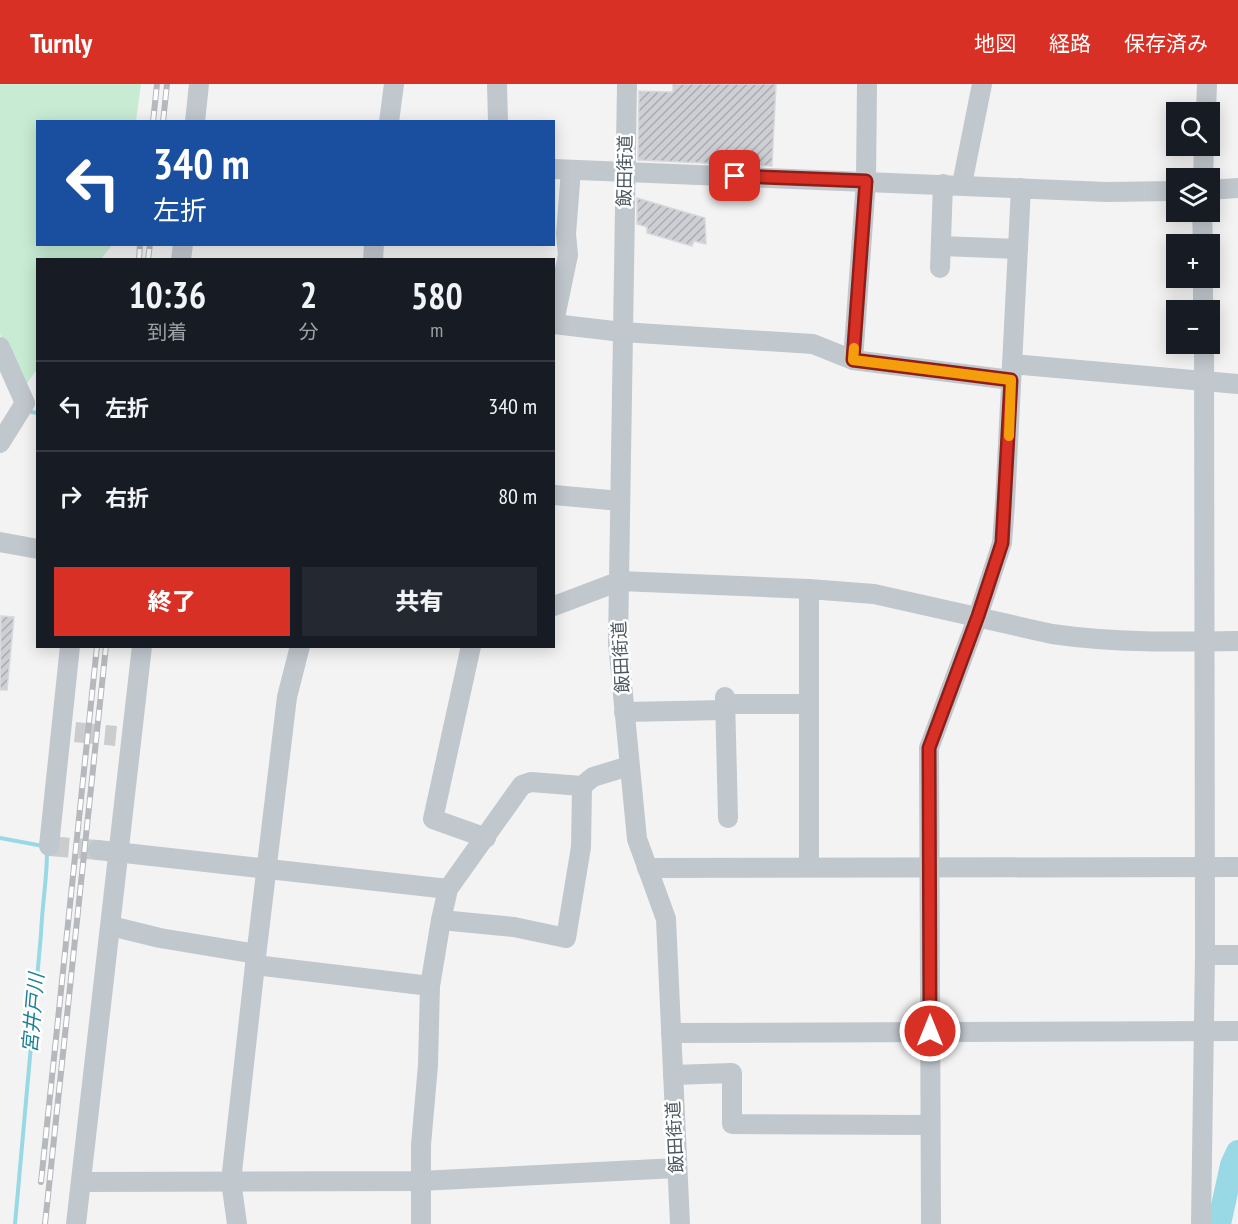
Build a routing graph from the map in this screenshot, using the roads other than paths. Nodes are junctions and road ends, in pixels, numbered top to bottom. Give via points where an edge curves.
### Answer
1 (199, 84) edge
2 (394, 84) edge
3 (497, 84) edge
4 (627, 84) edge
5 (867, 84) edge
6 (982, 84) edge
7 (1208, 84) edge
8 (1207, 102) edge
9 (195, 120) edge
10 (389, 120) edge
11 (498, 120) edge
12 (562, 170) edge
13 (625, 171) junction
14 (866, 181) junction
15 (952, 184) junction
16 (1021, 188) junction
17 (1238, 188) edge
18 (1220, 189) edge
19 (1166, 191) edge
20 (941, 246) junction
21 (1018, 249) junction
22 (940, 268) dead end
23 (555, 318) edge
24 (555, 323) edge
25 (622, 332) junction
26 (0, 347) edge
27 (1204, 354) edge
28 (853, 360) junction
29 (1012, 372) junction
30 (1204, 381) junction
31 (1238, 384) edge
32 (31, 403) edge
33 (0, 443) edge
34 (555, 495) edge
35 (621, 501) junction
36 (0, 542) edge
37 (36, 549) edge
38 (620, 581) junction
39 (809, 589) junction
40 (555, 606) edge
41 (978, 616) junction
42 (1238, 641) edge
43 (1204, 642) junction
44 (70, 648) edge
45 (142, 648) edge
46 (299, 648) edge
47 (471, 648) edge
48 (725, 704) junction
49 (809, 704) junction
50 (624, 712) junction
51 (629, 766) junction
52 (582, 786) junction
53 (728, 818) dead end
54 (486, 838) junction
55 (49, 846) dead end
56 (98, 850) tunnel mouth
57 (119, 853) junction
58 (809, 866) junction
59 (930, 866) junction
60 (1205, 866) junction
61 (1238, 867) edge
62 (267, 868) junction
63 (647, 868) junction
64 (448, 889) junction
65 (441, 920) junction
66 (111, 926) junction
67 (1205, 955) junction
68 (1238, 955) edge
69 (255, 959) junction
70 (430, 986) junction
71 (930, 1031) junction
72 (1204, 1031) junction
73 (1238, 1031) edge
74 (671, 1033) junction
75 (672, 1075) junction
76 (930, 1125) junction
77 (677, 1168) junction
78 (231, 1181) junction
79 (420, 1181) junction
80 (81, 1182) junction
81 (76, 1224) edge
82 (237, 1224) edge
83 (421, 1224) edge
84 (680, 1224) edge
85 (931, 1224) edge
86 (1201, 1224) edge

1 - 9 street
2 - 10 street
3 - 11 street
4 - 13 street, 飯田街道
5 - 14 street
6 - 15 street
7 - 8 street
12 - 13 street
12 - 23 street via 568,255
13 - 14 street
13 - 25 street, 飯田街道
14 - 15 street
14 - 28 street
15 - 16 street
15 - 20 street
16 - 19 street
16 - 21 street
17 - 18 street
20 - 21 street
20 - 22 street
21 - 29 street
24 - 25 street
25 - 28 street via 813,344
25 - 35 street, 飯田街道
26 - 32 street
27 - 30 street
28 - 29 street
29 - 30 street
29 - 41 street via 1002,543
30 - 31 street
30 - 43 street
32 - 33 street
34 - 35 street
35 - 38 street, 飯田街道
36 - 37 street
38 - 39 street
38 - 40 street
38 - 50 street, 飯田街道 via 618,643
39 - 41 street via 874,594
39 - 49 street
41 - 43 street via 1081,638
41 - 59 street via 929,748
42 - 43 street
43 - 60 street
44 - 55 street via 68,732
45 - 57 street via 124,737
46 - 62 street via 287,697
47 - 54 street via 433,819
48 - 49 street
48 - 50 street
48 - 53 street
49 - 58 street
50 - 51 street, 飯田街道
51 - 52 street via 593,777
51 - 63 street, 飯田街道 via 637,838
52 - 54 street via 531,782 522,785
52 - 65 street via 581,847 566,938 513,927
54 - 64 street
56 - 57 street
57 - 62 street
57 - 66 street
58 - 59 street
58 - 63 street
59 - 60 street
59 - 71 street
60 - 61 street
60 - 67 street
62 - 64 street
62 - 69 street
63 - 74 street, 飯田街道 via 666,919
64 - 65 street
65 - 70 street
66 - 69 street
66 - 80 street
67 - 68 street
67 - 72 street
69 - 70 street
69 - 78 street
70 - 79 street
71 - 72 street
71 - 74 street
71 - 76 street
72 - 73 street
72 - 86 street
74 - 75 street, 飯田街道
75 - 76 street via 732,1073 732,1124
75 - 77 street, 飯田街道
76 - 85 street
77 - 79 street
77 - 84 street, 飯田街道
78 - 79 street
78 - 80 street
78 - 82 street
79 - 83 street
80 - 81 street

